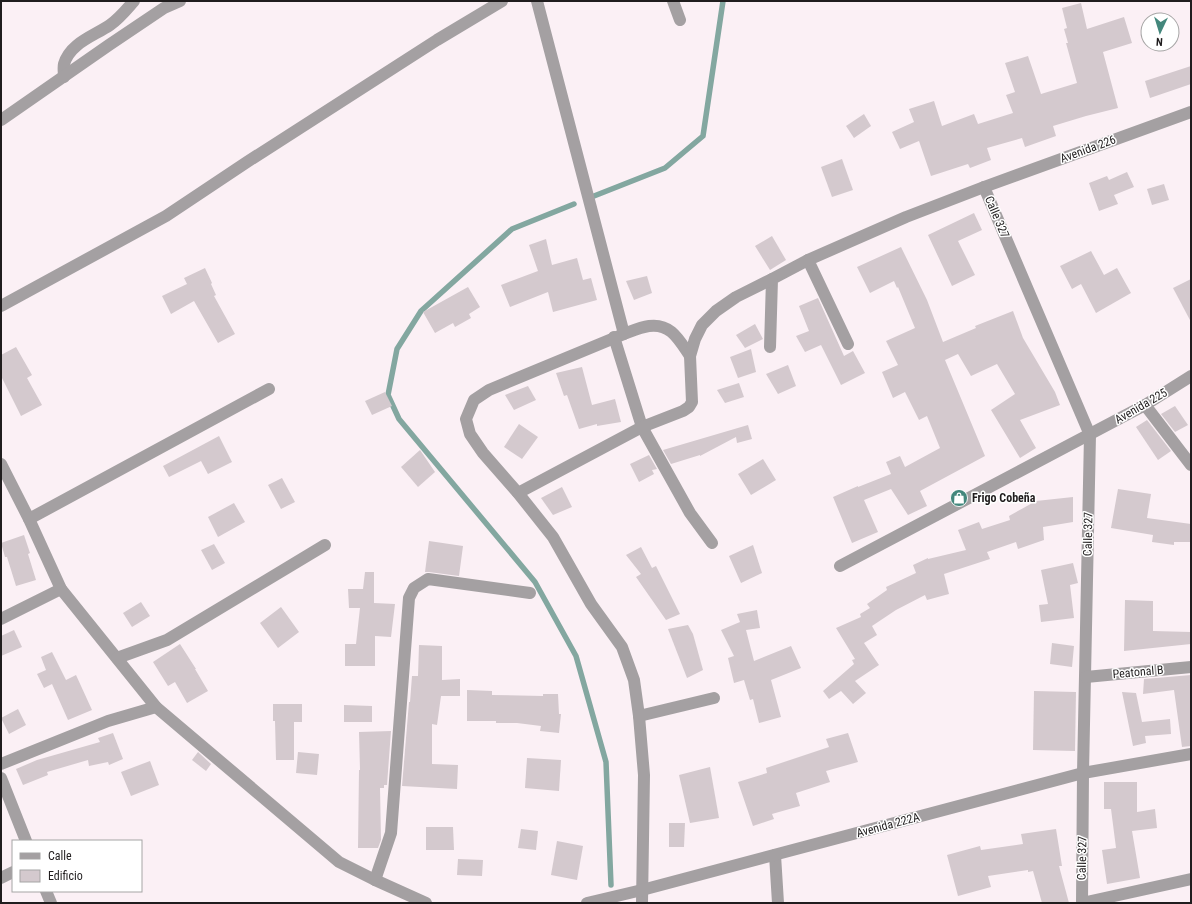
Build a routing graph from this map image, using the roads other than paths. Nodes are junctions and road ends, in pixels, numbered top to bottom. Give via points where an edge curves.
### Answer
1 (134, 1) edge
2 (180, 1) edge
3 (502, 1) edge
4 (537, 1) edge
5 (673, 1) edge
6 (163, 5) edge
7 (680, 20) dead end
8 (64, 77) junction
9 (1191, 112) edge
10 (1, 120) edge
11 (984, 187) junction
12 (808, 260) junction
13 (772, 279) junction
14 (1, 306) edge
15 (619, 336) junction
16 (848, 344) dead end
17 (770, 347) dead end
18 (690, 356) junction
19 (1191, 376) edge
20 (269, 389) dead end
21 (1145, 405) junction
22 (642, 427) junction
23 (1090, 435) junction
24 (1, 465) edge
25 (1191, 465) edge
26 (518, 493) junction
27 (29, 519) junction
28 (712, 543) dead end
29 (325, 545) dead end
30 (840, 566) dead end
31 (61, 589) junction
32 (530, 593) dead end
33 (1, 620) edge
34 (117, 658) junction
35 (1191, 667) edge
36 (1086, 677) junction
37 (714, 698) dead end
38 (156, 707) junction
39 (639, 716) junction
40 (1191, 754) edge
41 (1, 764) edge
42 (1083, 773) junction
43 (1, 778) edge
44 (26, 840) edge
45 (775, 855) junction
46 (12, 872) edge
47 (1, 878) edge
48 (1191, 878) edge
49 (375, 880) junction
50 (642, 890) junction
51 (46, 892) edge
52 (51, 903) edge
53 (426, 903) edge
54 (587, 903) edge
55 (642, 903) edge
56 (778, 903) edge
57 (1082, 903) edge

1 - 8 street via 114,22 74,48 64,64
2 - 6 street
3 - 14 street via 412,56 166,216
4 - 15 street
5 - 7 street
6 - 8 street
8 - 10 street
9 - 11 street, Avenida 226
11 - 12 street, Avenida 226 via 906,217
11 - 23 street, Calle 327
12 - 13 street, Avenida 226
12 - 16 street
13 - 17 street
13 - 18 street, Avenida 226 via 736,297 716,311 702,325 694,339
15 - 18 street via 649,326 666,327 677,337
15 - 22 street
15 - 26 street via 489,390 474,400 466,419 470,434
18 - 22 street via 692,402 689,407 683,412
19 - 21 street, Avenida 225
20 - 27 street
21 - 23 street, Avenida 225
21 - 25 street
22 - 26 street
22 - 28 street via 690,513
23 - 30 street, Avenida 225
23 - 36 street, Calle 327
24 - 27 street
26 - 39 street via 553,537 591,604 622,647 634,680
27 - 31 street
29 - 34 street via 167,640
31 - 33 street
31 - 34 street
32 - 49 street via 428,579 414,588 408,598 391,833
34 - 38 street
35 - 36 street, Peatonal B
36 - 42 street, Calle 327
37 - 39 street
38 - 41 street via 108,721
38 - 49 street via 340,862
39 - 50 street via 644,775
40 - 42 street, Avenida 222A
42 - 45 street, Avenida 222A
42 - 57 street, Calle 327
43 - 44 street
45 - 50 street, Avenida 222A
45 - 56 street
46 - 47 street
48 - 57 street
49 - 53 street
50 - 54 street, Avenida 222A
50 - 55 street
51 - 52 street

